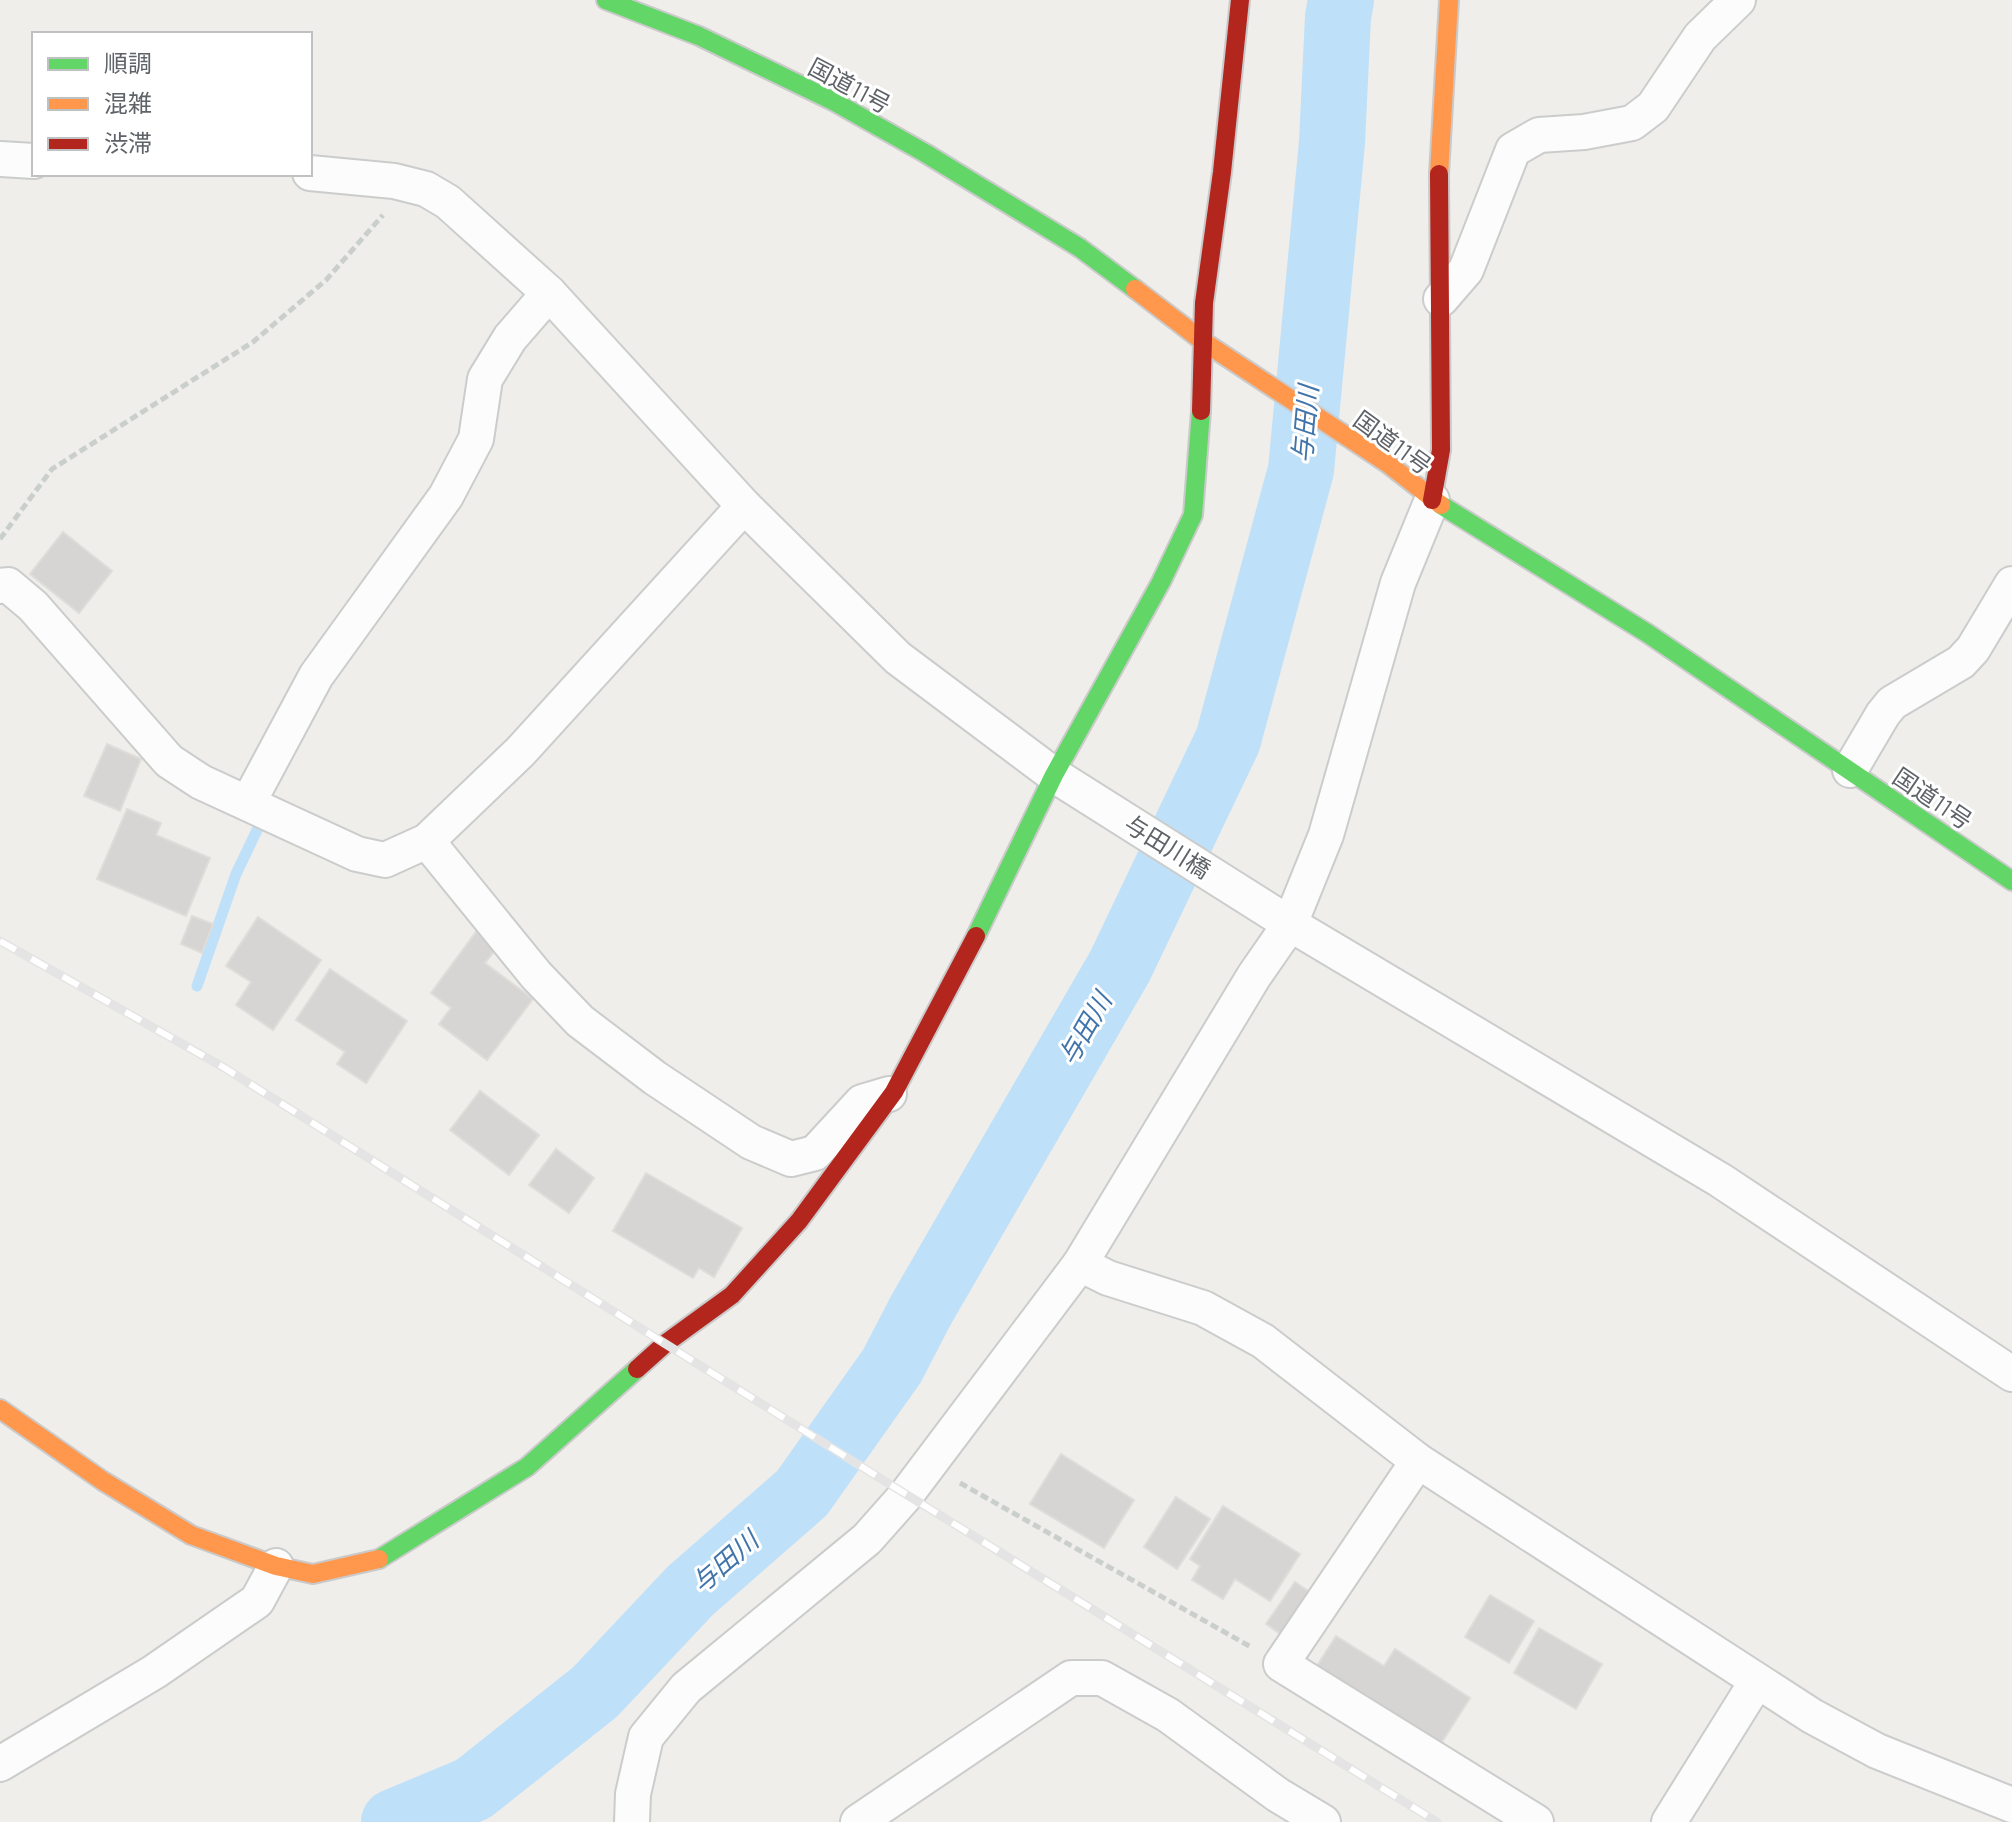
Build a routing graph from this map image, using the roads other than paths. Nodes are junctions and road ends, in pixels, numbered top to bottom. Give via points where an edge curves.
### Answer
1 (606, 0) edge
2 (1240, 0) edge
3 (1449, 0) edge
4 (1738, 0) edge
5 (0, 159) edge
6 (32, 161) edge
7 (312, 173) edge
8 (549, 293) junction
9 (1441, 299) junction
10 (1204, 342) junction
11 (1432, 500) junction
12 (744, 506) junction
13 (2012, 584) edge
14 (0, 586) edge
15 (1850, 770) junction
16 (1064, 780) junction
17 (248, 803) junction
18 (427, 841) junction
19 (2012, 881) edge
20 (1276, 915) junction
21 (894, 1092) junction
22 (1080, 1264) junction
23 (2012, 1374) edge
24 (0, 1409) edge
25 (1418, 1461) junction
26 (276, 1566) junction
27 (1757, 1681) junction
28 (0, 1764) edge
29 (2012, 1805) edge
30 (632, 1822) edge
31 (858, 1822) edge
32 (1323, 1822) edge
33 (1536, 1822) edge
34 (1669, 1822) edge

1 - 10 main road, 国道11号 via 699,36 925,153 1080,248
2 - 10 main road via 1204,303
3 - 9 main road via 1439,155
4 - 9 street via 1700,37 1653,107 1632,123 1539,135 1513,150 1466,270
5 - 6 street
7 - 8 street, 与田川橋 via 426,189 448,202
8 - 12 street, 与田川橋
8 - 17 street via 510,338 485,379 476,439 446,496 316,676
9 - 11 main road via 1441,450
10 - 11 main road, 国道11号 via 1383,460
10 - 16 main road via 1193,515
11 - 15 main road, 国道11号 via 1647,633
11 - 20 street via 1398,583 1326,835
12 - 16 street, 与田川橋 via 898,658
12 - 18 street via 520,752
13 - 15 street via 1973,649 1961,662 1892,703
14 - 17 street via 8,585 33,606 169,761
15 - 19 main road, 国道11号
16 - 20 street, 与田川橋
16 - 21 main road
17 - 18 street via 357,854 385,860
18 - 21 street via 580,1021 751,1142 791,1159 815,1153 862,1102
20 - 22 street via 1254,976
20 - 23 street, 与田川橋 via 1720,1180
21 - 26 main road via 799,1221 732,1295 666,1343 527,1467 379,1559 313,1574
22 - 25 street via 1203,1308 1263,1341
22 - 30 street via 867,1539 686,1688 646,1737
24 - 26 main road via 191,1535
25 - 27 street
25 - 33 street via 1281,1664
26 - 28 street via 257,1601 154,1672
27 - 29 street via 1877,1751
27 - 34 street
31 - 32 street via 1071,1678 1102,1678 1168,1715

